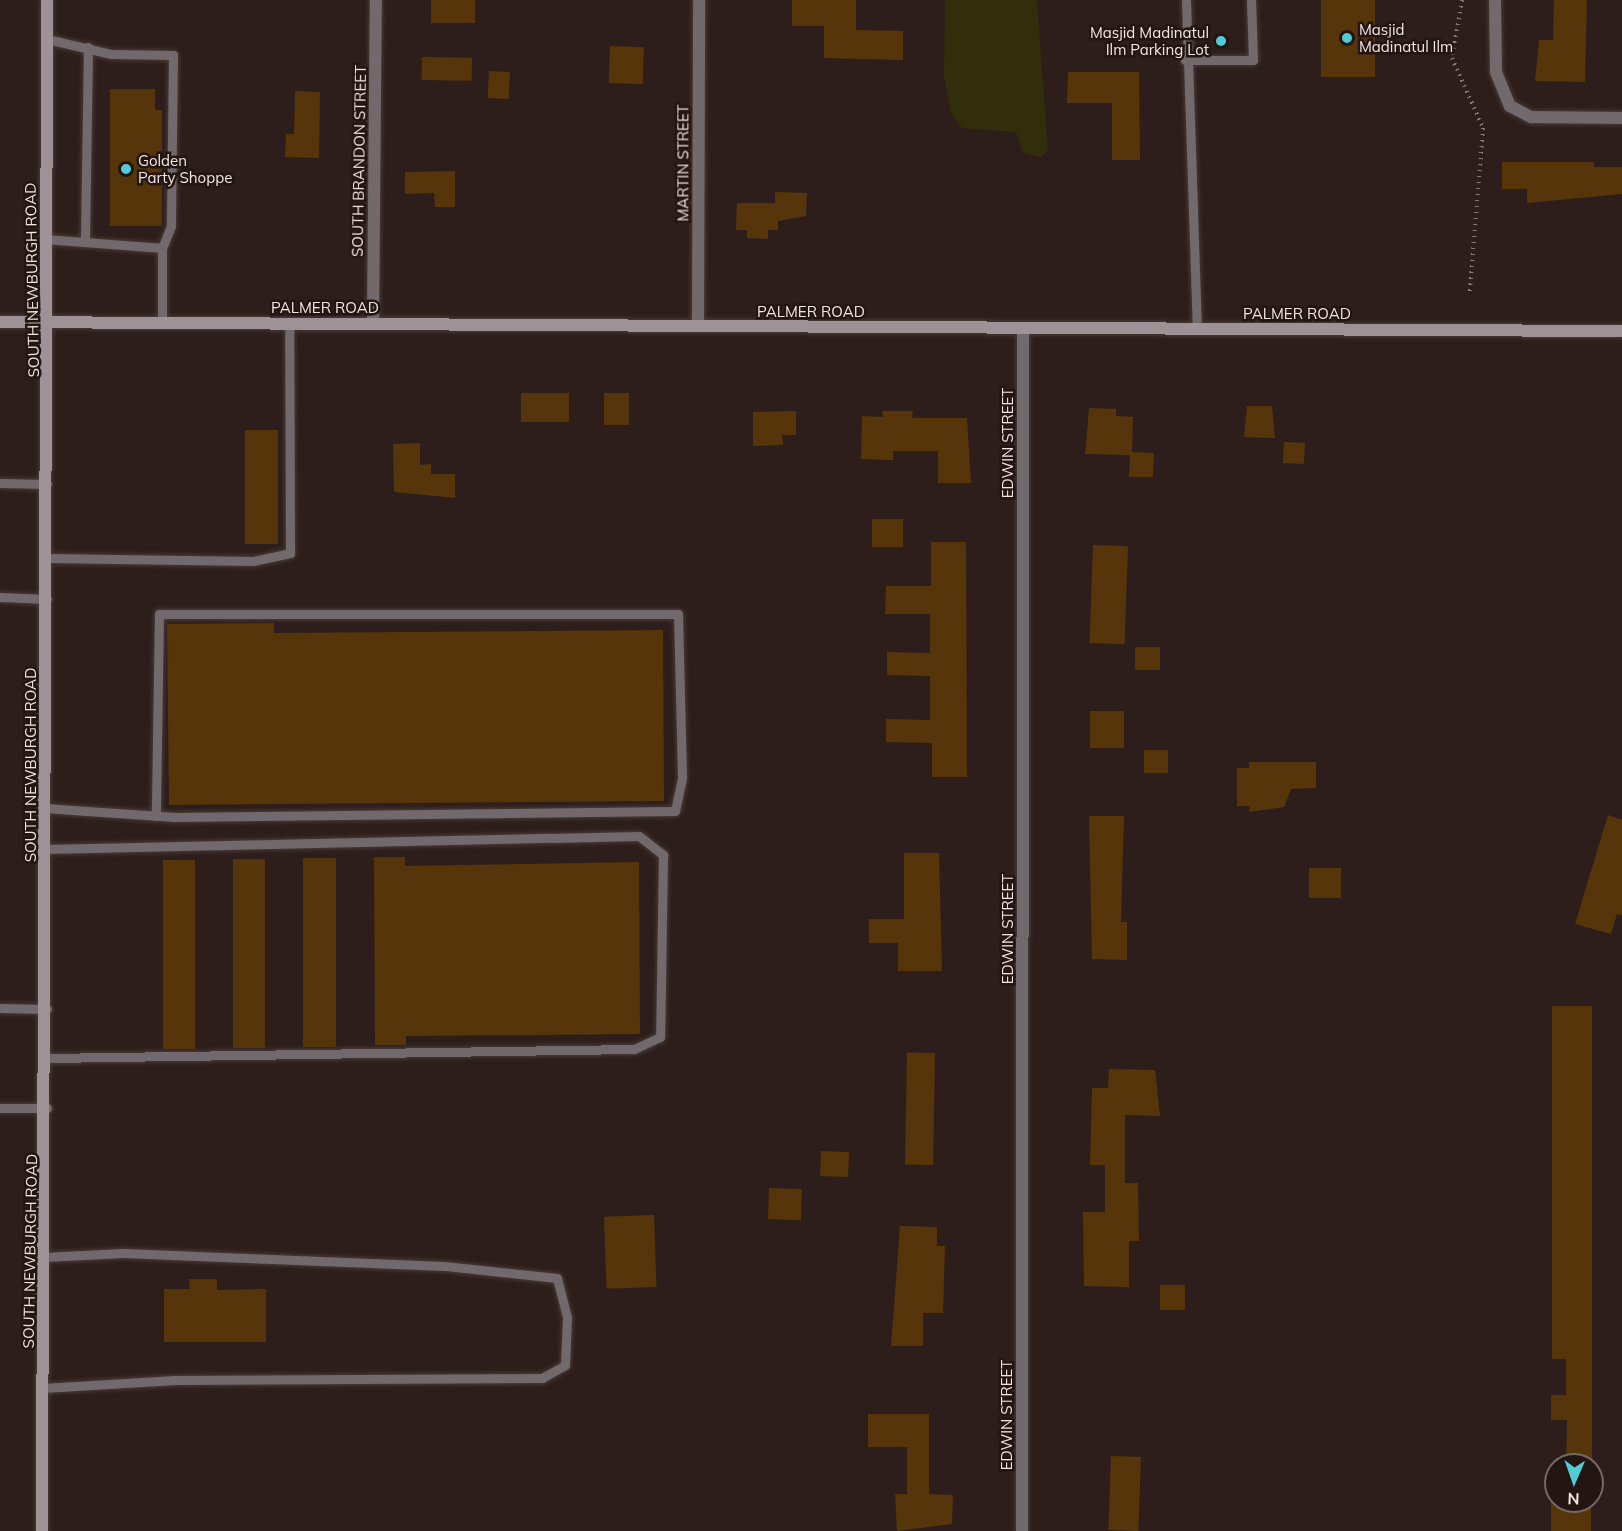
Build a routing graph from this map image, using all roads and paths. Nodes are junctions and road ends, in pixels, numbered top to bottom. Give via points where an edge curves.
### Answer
1 (47, 0) edge
2 (376, 0) edge
3 (699, 0) edge
4 (1186, 0) edge
5 (1251, 0) edge
6 (1462, 0) edge
7 (1496, 0) edge
8 (47, 39) junction
9 (88, 47) junction
10 (1185, 60) junction
11 (1622, 118) edge
12 (46, 238) junction
13 (85, 239) junction
14 (162, 248) junction
15 (1470, 291) dead end
16 (0, 322) edge
17 (48, 322) junction
18 (162, 322) junction
19 (290, 322) junction
20 (373, 323) junction
21 (698, 326) junction
22 (1023, 328) junction
23 (1197, 329) junction
24 (1622, 331) edge
25 (0, 483) edge
26 (47, 484) junction
27 (47, 558) junction
28 (0, 597) edge
29 (47, 599) junction
30 (46, 808) junction
31 (156, 816) junction
32 (46, 849) junction
33 (0, 1008) edge
34 (47, 1009) junction
35 (47, 1058) junction
36 (0, 1108) edge
37 (47, 1108) junction
38 (44, 1257) junction
39 (43, 1388) junction
40 (42, 1531) edge
41 (1022, 1531) edge

1 - 8 street, SOUTH NEWBURGH ROAD
2 - 20 street, SOUTH BRANDON STREET
3 - 21 street, MARTIN STREET
4 - 10 lane
5 - 10 lane via 1252,60
6 - 15 path via 1452,58 1483,128
7 - 11 street via 1496,72 1510,106 1531,117
8 - 9 lane
8 - 12 street, SOUTH NEWBURGH ROAD
9 - 13 lane
9 - 14 lane via 111,54 173,55 171,226
10 - 23 lane
12 - 13 lane
12 - 17 street, SOUTH NEWBURGH ROAD
13 - 14 lane
14 - 18 lane
16 - 17 street, PALMER ROAD
17 - 18 street, PALMER ROAD
17 - 26 street, SOUTH NEWBURGH ROAD
18 - 19 street, PALMER ROAD
19 - 20 street, PALMER ROAD
19 - 27 lane via 290,553 253,561
20 - 21 street, PALMER ROAD
21 - 22 street, PALMER ROAD
22 - 23 street, PALMER ROAD
22 - 41 street, EDWIN STREET
23 - 24 street, PALMER ROAD
25 - 26 lane
26 - 27 street, SOUTH NEWBURGH ROAD
27 - 29 street, SOUTH NEWBURGH ROAD
28 - 29 lane
29 - 30 street, SOUTH NEWBURGH ROAD
30 - 31 lane
30 - 32 street, SOUTH NEWBURGH ROAD
31 - 31 lane via 675,811 682,777 678,614 159,614
32 - 34 street, SOUTH NEWBURGH ROAD
32 - 35 lane via 639,836 663,855 660,1037 634,1049
33 - 34 lane
34 - 35 street, SOUTH NEWBURGH ROAD
35 - 37 street, SOUTH NEWBURGH ROAD
36 - 37 lane
37 - 38 street, SOUTH NEWBURGH ROAD
38 - 39 street, SOUTH NEWBURGH ROAD
38 - 39 lane via 123,1253 444,1266 557,1278 567,1317 565,1365 542,1378 176,1380
39 - 40 street, SOUTH NEWBURGH ROAD

